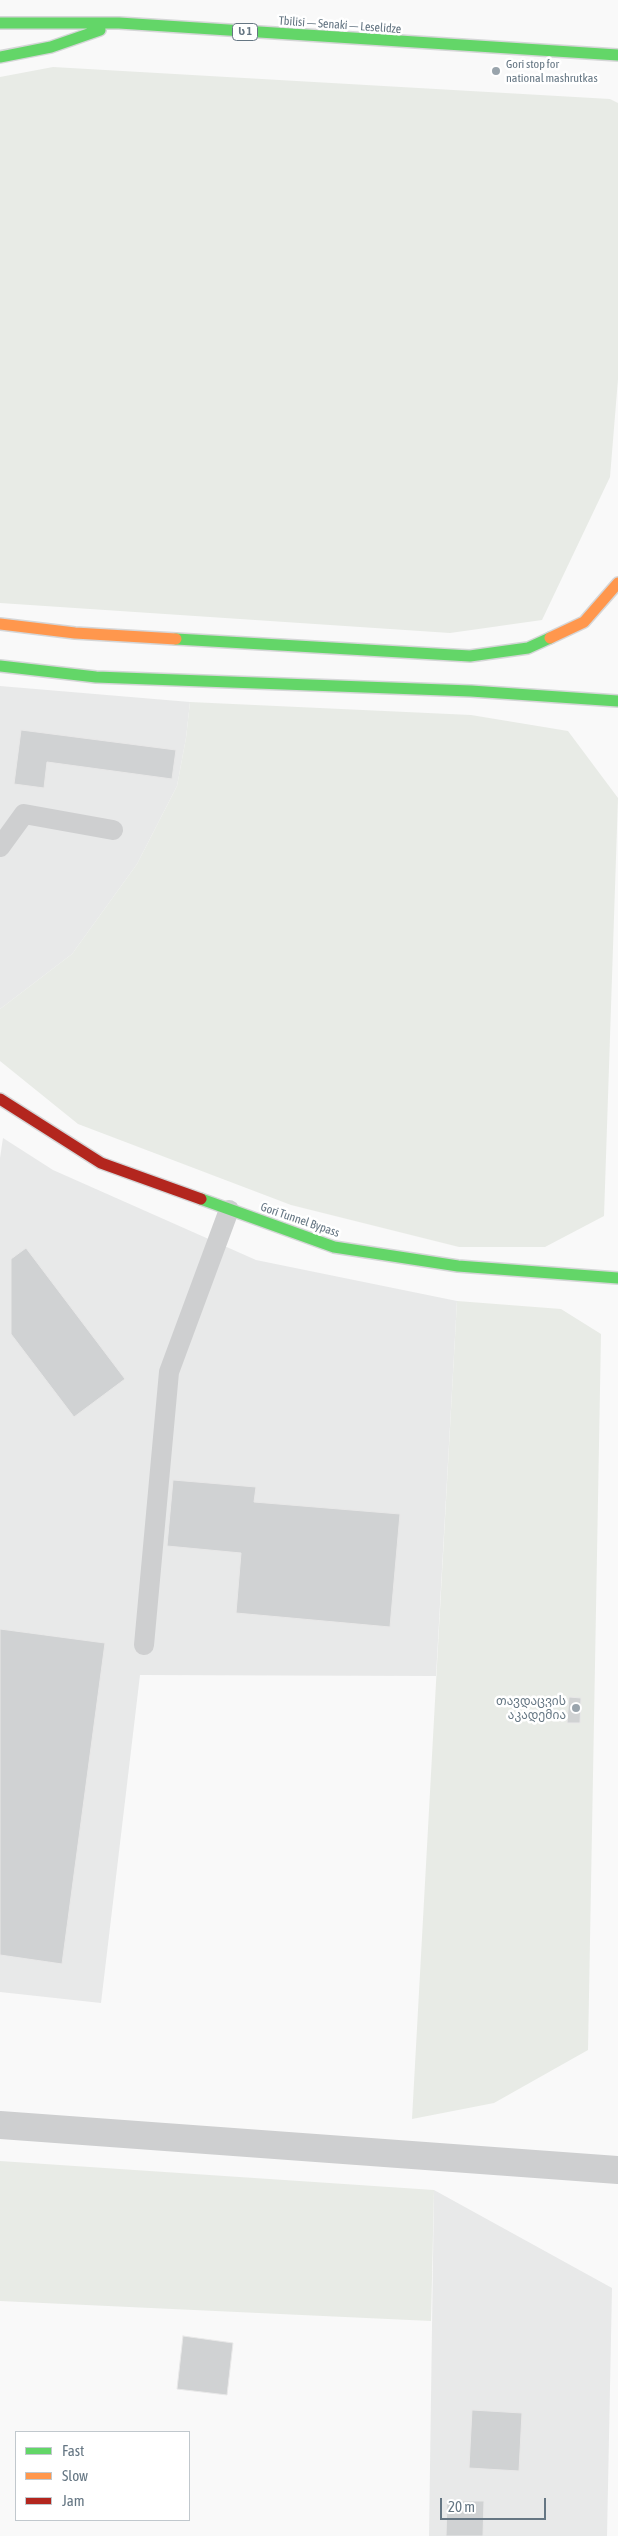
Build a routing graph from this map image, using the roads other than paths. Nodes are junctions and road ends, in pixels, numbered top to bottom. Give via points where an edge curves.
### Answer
1 (0, 23) edge
2 (119, 23) junction
3 (618, 55) edge
4 (0, 57) edge
5 (618, 582) edge
6 (0, 624) edge
7 (0, 666) edge
8 (618, 701) edge
9 (113, 830) dead end
10 (0, 847) edge
11 (0, 1099) edge
12 (229, 1210) junction
13 (618, 1278) edge
14 (144, 1645) dead end
15 (0, 2125) edge
16 (618, 2170) edge

1 - 2 main road, Tbilisi — Senaki — Leselidze / ს 1
2 - 3 main road, Tbilisi — Senaki — Leselidze / ს 1
2 - 4 main road via 51,47
5 - 6 main road via 584,622 528,648 470,656 75,633
7 - 8 main road via 96,677 471,691
9 - 10 lane via 24,814
11 - 12 main road, Gori Tunnel Bypass via 101,1163
12 - 13 main road, Gori Tunnel Bypass via 334,1247 458,1266
12 - 14 lane via 169,1372
15 - 16 street

